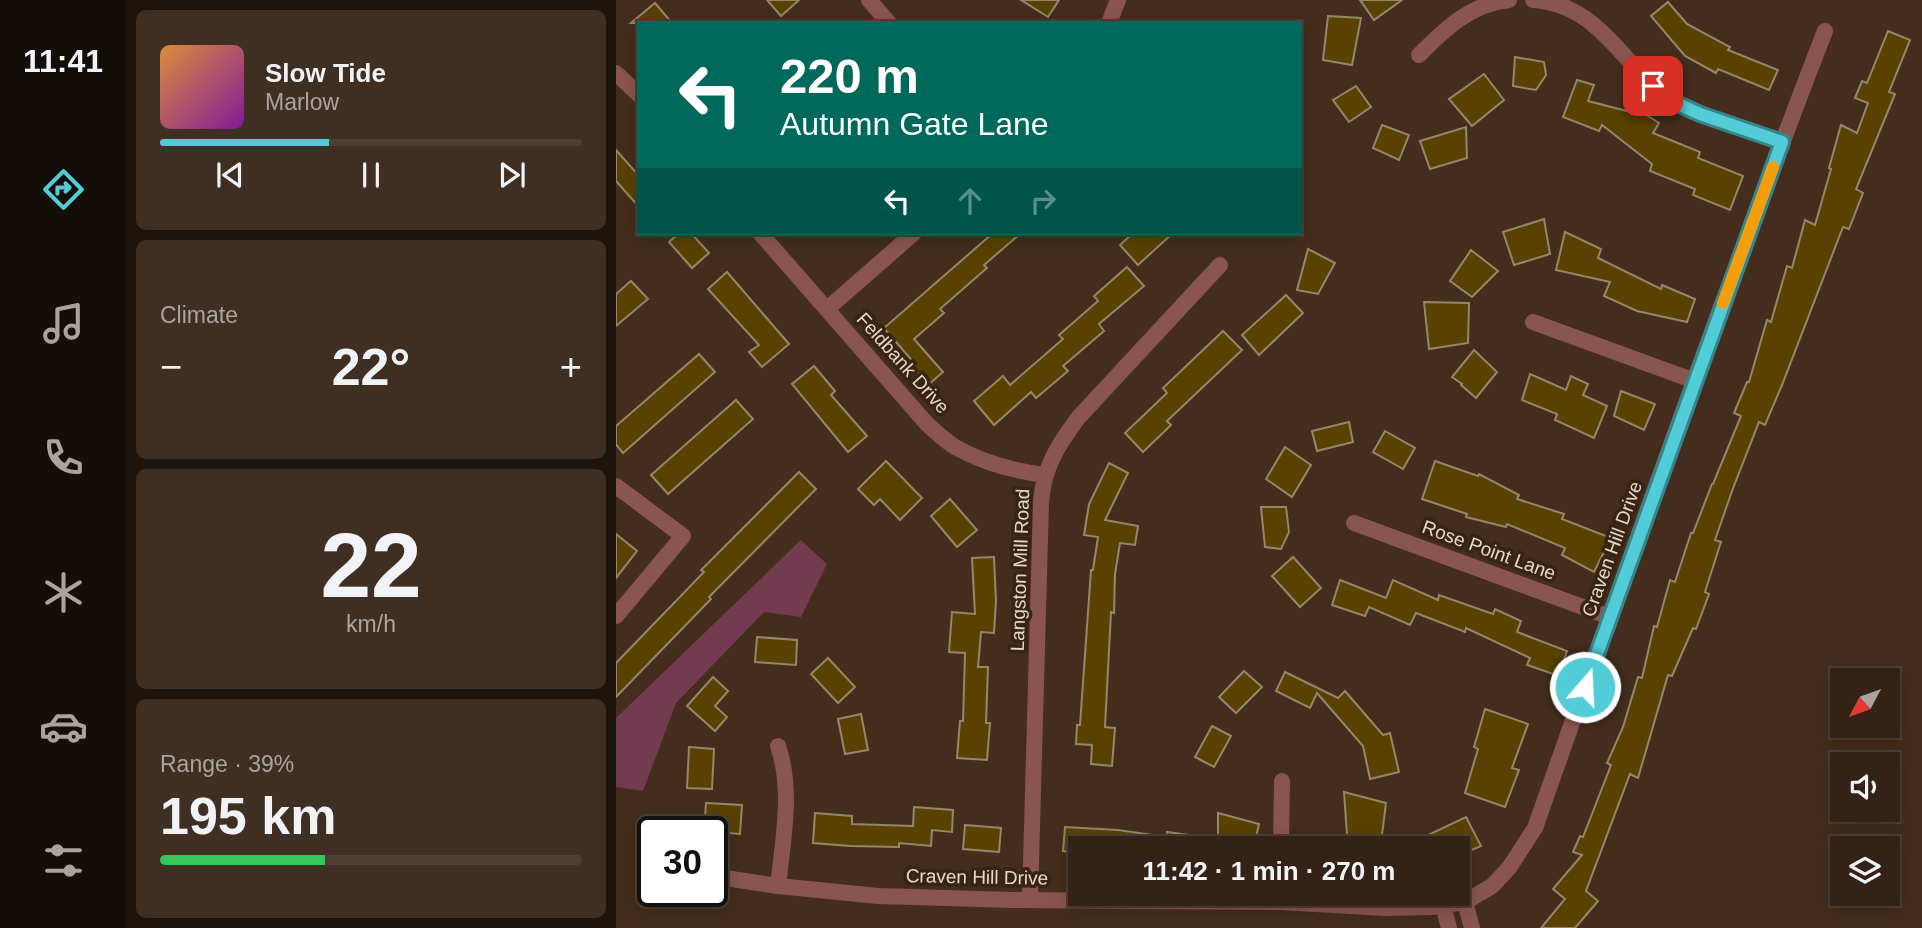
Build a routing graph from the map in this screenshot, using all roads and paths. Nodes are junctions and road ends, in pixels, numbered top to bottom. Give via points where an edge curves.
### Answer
1 (869, 0) edge
2 (1118, 0) edge
3 (1509, 0) edge
4 (1533, 0) edge
5 (887, 21) edge
6 (1110, 21) edge
7 (1825, 31) dead end
8 (1419, 55) dead end
9 (616, 73) edge
10 (637, 93) edge
11 (1782, 142) junction
12 (762, 235) edge
13 (912, 235) edge
14 (1220, 265) dead end
15 (827, 309) junction
16 (1533, 322) dead end
17 (1695, 381) junction
18 (1045, 475) junction
19 (616, 486) edge
20 (1354, 523) dead end
21 (616, 616) edge
22 (1610, 617) junction
23 (778, 746) dead end
24 (1282, 781) dead end
25 (1281, 836) edge
26 (728, 878) edge
27 (778, 886) junction
28 (1470, 899) edge
29 (1030, 900) junction
30 (1068, 900) edge
31 (1364, 906) edge
32 (1424, 906) edge
33 (1443, 906) edge
34 (1466, 906) edge
35 (1449, 928) edge
36 (1472, 928) edge

1 - 5 street
2 - 6 street
3 - 8 street via 1461,16
4 - 11 street via 1548,1 1584,17 1676,103
7 - 11 street, Craven Hill Drive
9 - 10 street
11 - 17 street, Craven Hill Drive
12 - 15 street, Feldbank Drive
13 - 15 street
14 - 18 street, Langston Mill Road via 1078,418
15 - 18 street, Feldbank Drive via 926,424 954,447 984,461
16 - 17 street
17 - 22 street, Craven Hill Drive
18 - 29 street, Langston Mill Road
19 - 21 street via 683,536
20 - 22 street, Rose Point Lane
22 - 28 street, Craven Hill Drive via 1535,828 1509,868
23 - 27 street via 786,818
24 - 25 street
26 - 27 street, Craven Hill Drive
27 - 29 street, Craven Hill Drive via 878,896
29 - 30 street, Craven Hill Drive
31 - 32 street, Craven Hill Drive
33 - 35 street
34 - 36 street

